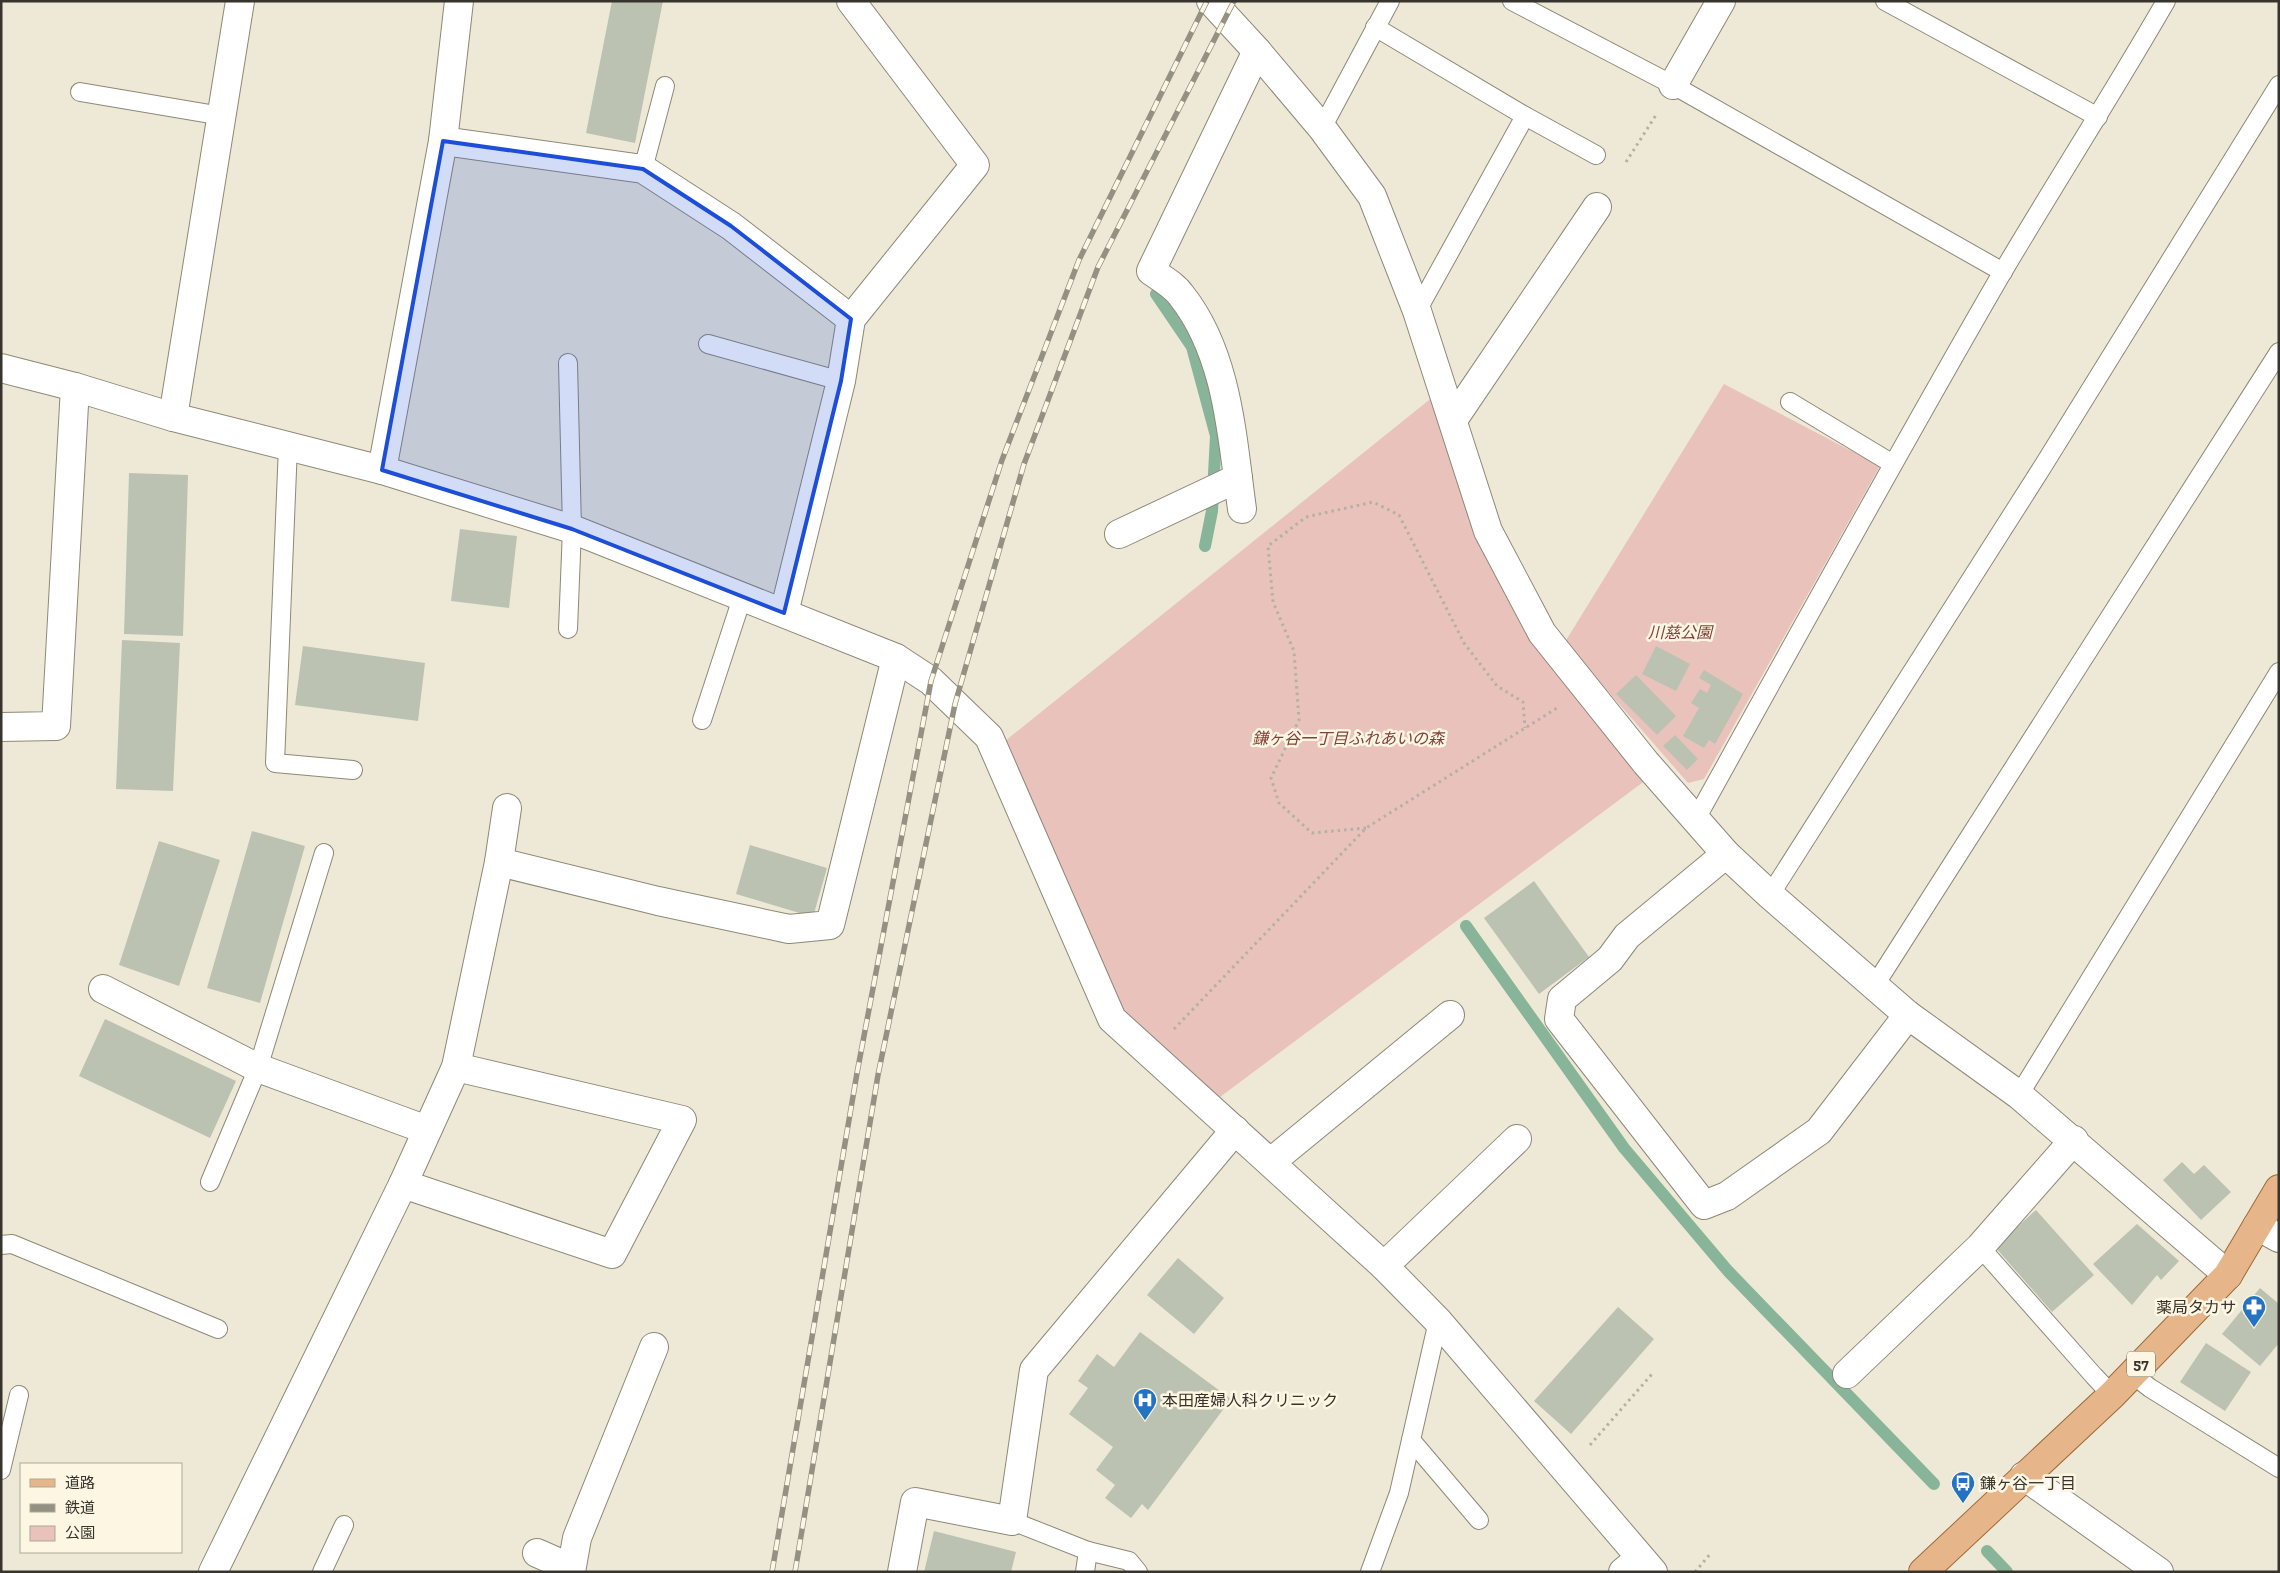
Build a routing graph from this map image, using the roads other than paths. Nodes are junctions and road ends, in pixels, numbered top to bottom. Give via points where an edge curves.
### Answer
1 (240, 1) edge
2 (459, 1) edge
3 (851, 1) edge
4 (1211, 1) edge
5 (1390, 1) edge
6 (1512, 1) edge
7 (1720, 1) edge
8 (1885, 1) edge
9 (2166, 1) edge
10 (1375, 27) junction
11 (1257, 51) junction
12 (1673, 85) junction
13 (2279, 85) edge
14 (665, 86) dead end
15 (80, 92) dead end
16 (222, 116) junction
17 (1525, 116) junction
18 (2098, 117) junction
19 (1322, 128) junction
20 (443, 141) junction
21 (1596, 155) dead end
22 (643, 170) junction
23 (1596, 206) road end
24 (2003, 272) junction
25 (1416, 311) junction
26 (852, 320) junction
27 (708, 344) dead end
28 (2279, 352) edge
29 (568, 363) dead end
30 (1, 368) edge
31 (841, 381) junction
32 (75, 387) junction
33 (1790, 402) dead end
34 (173, 417) junction
35 (1453, 420) junction
36 (288, 446) junction
37 (1893, 464) junction
38 (382, 470) junction
39 (1238, 478) junction
40 (1242, 509) dead end
41 (572, 529) junction
42 (1119, 534) dead end
43 (742, 598) junction
44 (784, 613) junction
45 (568, 630) dead end
46 (896, 658) junction
47 (2279, 672) edge
48 (702, 720) dead end
49 (1, 726) edge
50 (353, 770) dead end
51 (507, 808) dead end
52 (1696, 819) junction
53 (324, 853) dead end
54 (1726, 854) junction
55 (500, 862) junction
56 (1770, 895) junction
57 (1875, 986) junction
58 (102, 989) dead end
59 (1908, 1014) junction
60 (1450, 1015) dead end
61 (456, 1067) junction
62 (258, 1068) junction
63 (2019, 1095) junction
64 (427, 1130) junction
65 (1235, 1130) junction
66 (1517, 1139) dead end
67 (2074, 1140) junction
68 (1271, 1162) junction
69 (210, 1182) dead end
70 (403, 1184) junction
71 (2279, 1189) edge
72 (2268, 1232) edge
73 (1, 1245) edge
74 (1980, 1247) junction
75 (1384, 1266) junction
76 (2228, 1275) junction
77 (1438, 1320) junction
78 (218, 1329) dead end
79 (654, 1347) dead end
80 (1847, 1374) dead end
81 (2132, 1374) junction
82 (19, 1395) dead end
83 (2112, 1395) junction
84 (1411, 1440) junction
85 (2279, 1468) edge
86 (1, 1470) edge
87 (2024, 1476) junction
88 (1479, 1520) dead end
89 (1012, 1521) junction
90 (344, 1525) dead end
91 (1088, 1551) junction
92 (537, 1553) dead end
93 (1638, 1567) edge
94 (571, 1570) edge
95 (213, 1572) edge
96 (322, 1572) edge
97 (902, 1572) edge
98 (1085, 1572) edge
99 (1138, 1572) edge
100 (1370, 1572) edge
101 (1923, 1572) edge
102 (2159, 1572) edge

1 - 16 street
2 - 20 street
3 - 26 street via 975,164
4 - 11 street
5 - 10 lane
6 - 12 lane
7 - 12 street
8 - 18 lane
9 - 18 lane
10 - 17 lane
10 - 19 lane
11 - 19 street
11 - 39 street via 1151,271 1181,294 1217,363 1228,407
12 - 24 lane
13 - 56 lane via 2043,466
14 - 22 lane
15 - 16 lane
16 - 34 street
17 - 21 lane
17 - 25 lane
18 - 24 lane
19 - 25 street via 1372,196
20 - 22 street
20 - 38 street
22 - 26 street via 731,226
23 - 35 street
24 - 37 lane
25 - 35 street
26 - 31 street
27 - 31 lane
28 - 57 lane
29 - 41 lane
30 - 32 street
31 - 44 street
32 - 34 street
32 - 49 street via 56,726
33 - 37 lane
34 - 36 street
35 - 52 street via 1488,531 1542,633 1646,763
36 - 38 street
36 - 50 lane via 275,763
37 - 52 lane
38 - 41 street
39 - 40 street
39 - 42 street
41 - 43 street
41 - 45 lane
43 - 44 street
43 - 48 lane
44 - 46 street
46 - 55 street via 830,925 789,929
46 - 65 street via 931,681 989,737 1112,1019
47 - 63 lane
51 - 55 street
52 - 54 street
53 - 62 lane
54 - 56 street
54 - 59 street via 1627,936 1610,959 1562,1000 1559,1020 1704,1206 1726,1196 1819,1131
55 - 61 street
56 - 57 street
57 - 59 street
58 - 62 street
59 - 63 street
60 - 68 street
61 - 64 street
61 - 70 street via 682,1120 612,1254
62 - 64 street
62 - 69 lane
63 - 67 street
64 - 70 street
65 - 68 street
65 - 89 street via 1034,1370
66 - 75 street
67 - 74 street
67 - 76 street
68 - 75 street
70 - 95 street
71 - 72 main road, 57
72 - 76 main road, 57
73 - 78 lane via 12,1244
74 - 80 street
74 - 83 lane
75 - 77 street
76 - 81 main road, 57
77 - 84 lane
77 - 93 street via 1566,1472
79 - 94 street via 577,1538
81 - 83 main road, 57
81 - 85 lane
82 - 86 lane
83 - 87 main road, 57
84 - 88 lane
84 - 100 lane via 1399,1493
87 - 101 main road, 57
87 - 102 street
89 - 91 lane
89 - 97 street via 915,1502
90 - 96 lane
91 - 98 lane
91 - 99 lane via 1129,1561
92 - 94 street

